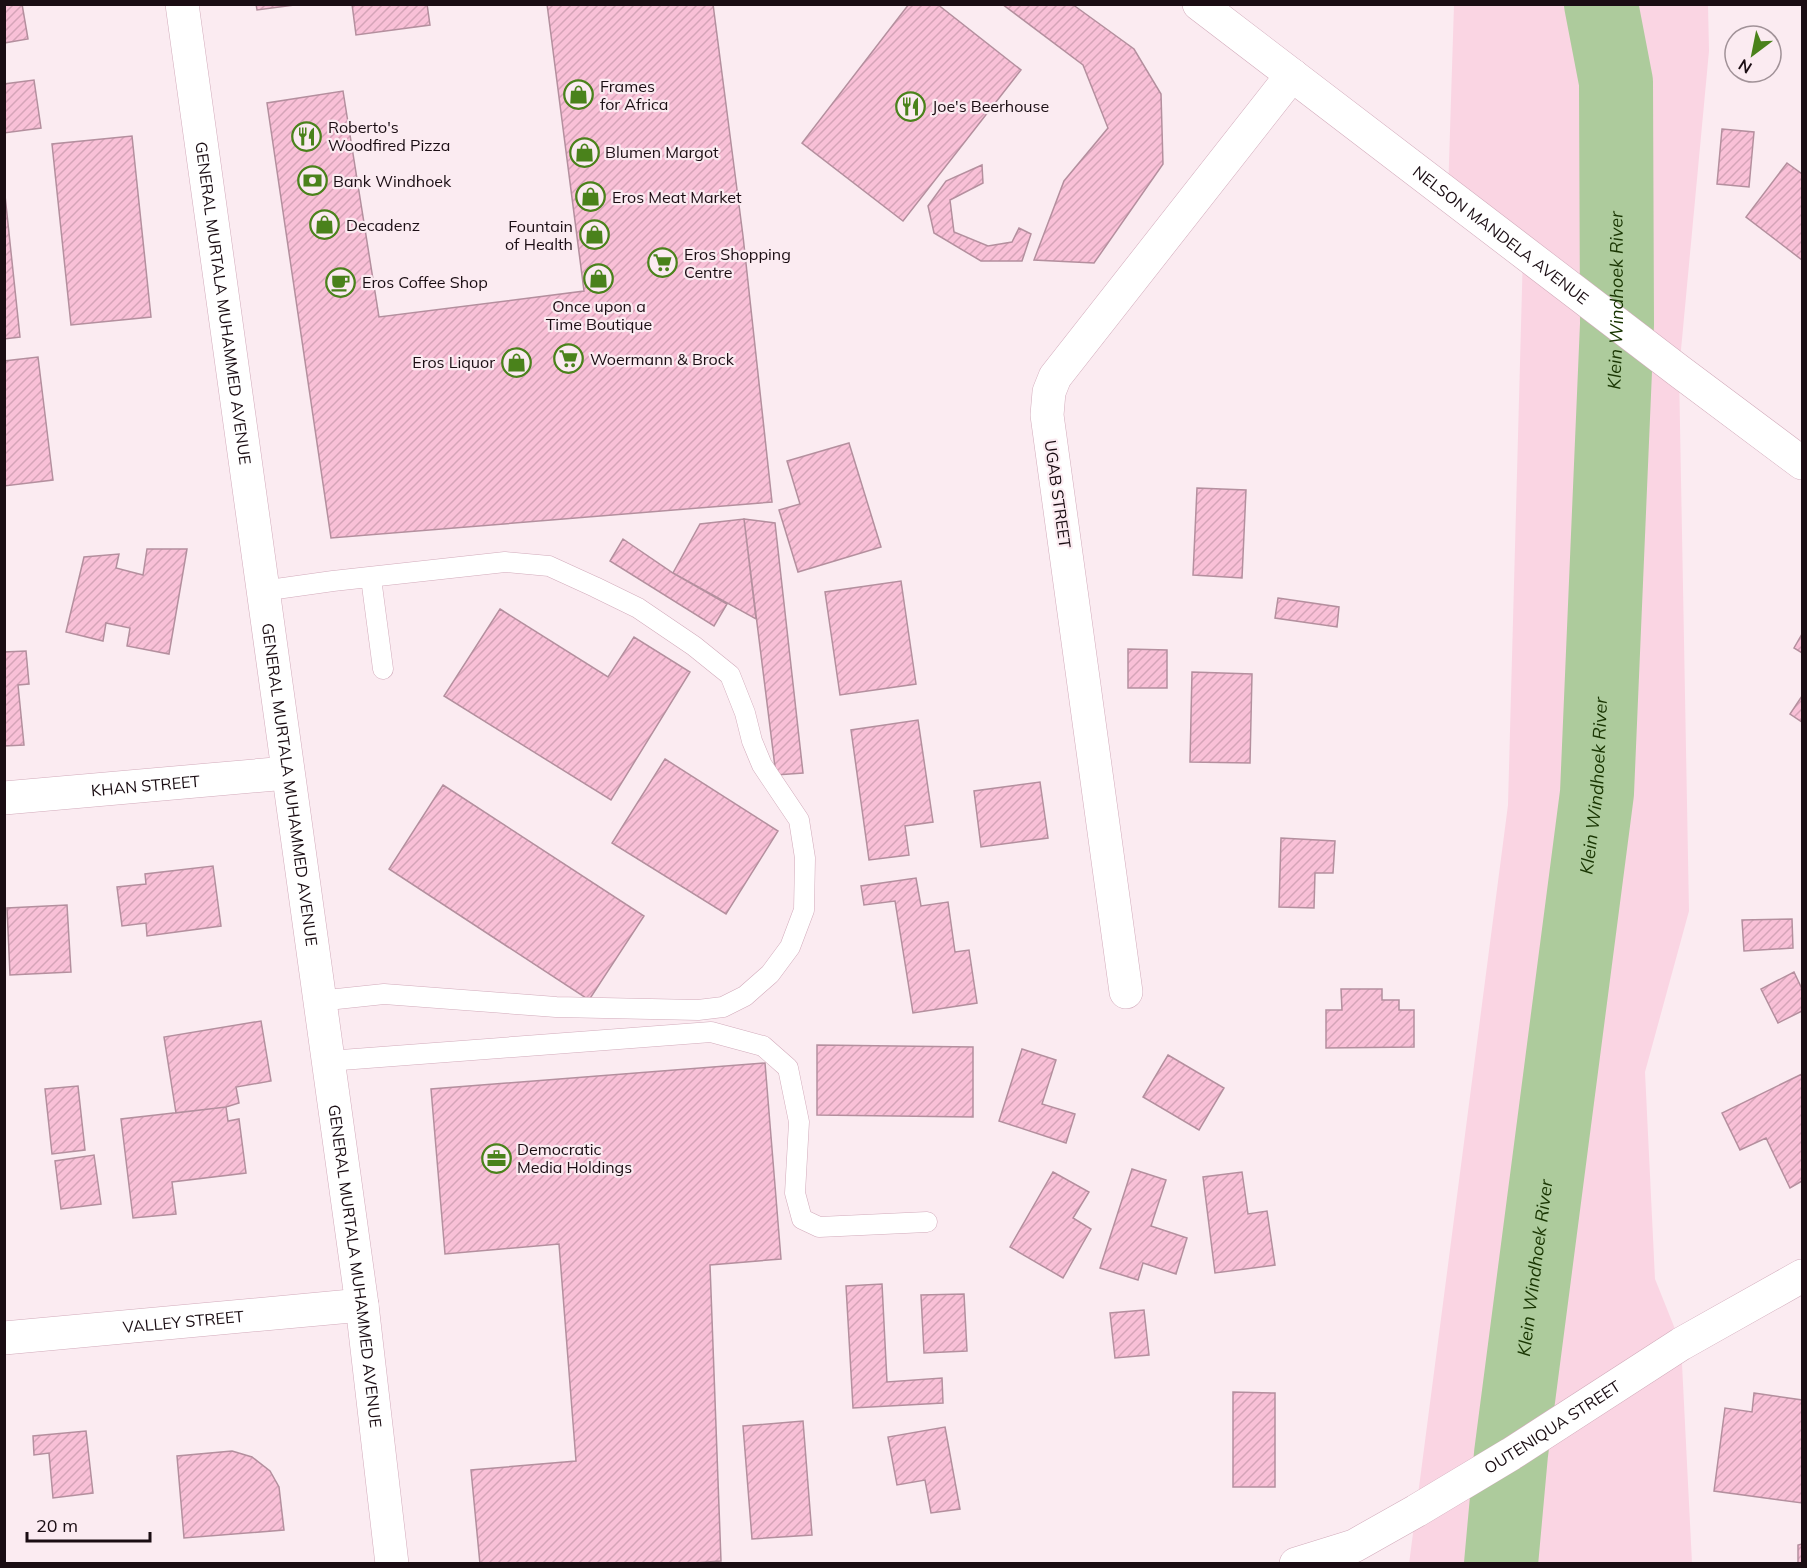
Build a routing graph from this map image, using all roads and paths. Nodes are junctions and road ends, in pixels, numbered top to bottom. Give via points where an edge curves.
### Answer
1 (182, 4) edge
2 (1199, 4) edge
3 (1292, 75) junction
4 (1803, 463) edge
5 (371, 578) junction
6 (262, 591) junction
7 (383, 669) dead end
8 (287, 772) junction
9 (4, 798) edge
10 (1126, 992) dead end
11 (318, 1001) junction
12 (328, 1061) junction
13 (927, 1221) dead end
14 (1803, 1276) edge
15 (362, 1305) junction
16 (4, 1338) edge
17 (392, 1563) edge
18 (1296, 1563) edge

1 - 6 street, GENERAL MURTALA MUHAMMED AVENUE
2 - 3 street, NELSON MANDELA AVENUE
3 - 4 street, NELSON MANDELA AVENUE
3 - 10 street, UGAB STREET via 1055,377 1049,392 1047,415
5 - 6 lane
5 - 7 lane
5 - 11 lane via 505,562 549,566 638,608 694,646 730,675 762,765 799,820 805,858 804,910 790,947 770,974 745,996 723,1007 556,1007 384,994
6 - 8 street, GENERAL MURTALA MUHAMMED AVENUE
8 - 9 street, KHAN STREET
8 - 11 street, GENERAL MURTALA MUHAMMED AVENUE
11 - 12 street, GENERAL MURTALA MUHAMMED AVENUE
12 - 13 lane via 711,1032 737,1038 763,1046 788,1068 799,1122 795,1193 802,1220 819,1227
12 - 15 street, GENERAL MURTALA MUHAMMED AVENUE
14 - 18 street, OUTENIQUA STREET via 1681,1344 1416,1511 1354,1546
15 - 16 street, VALLEY STREET
15 - 17 street, GENERAL MURTALA MUHAMMED AVENUE

